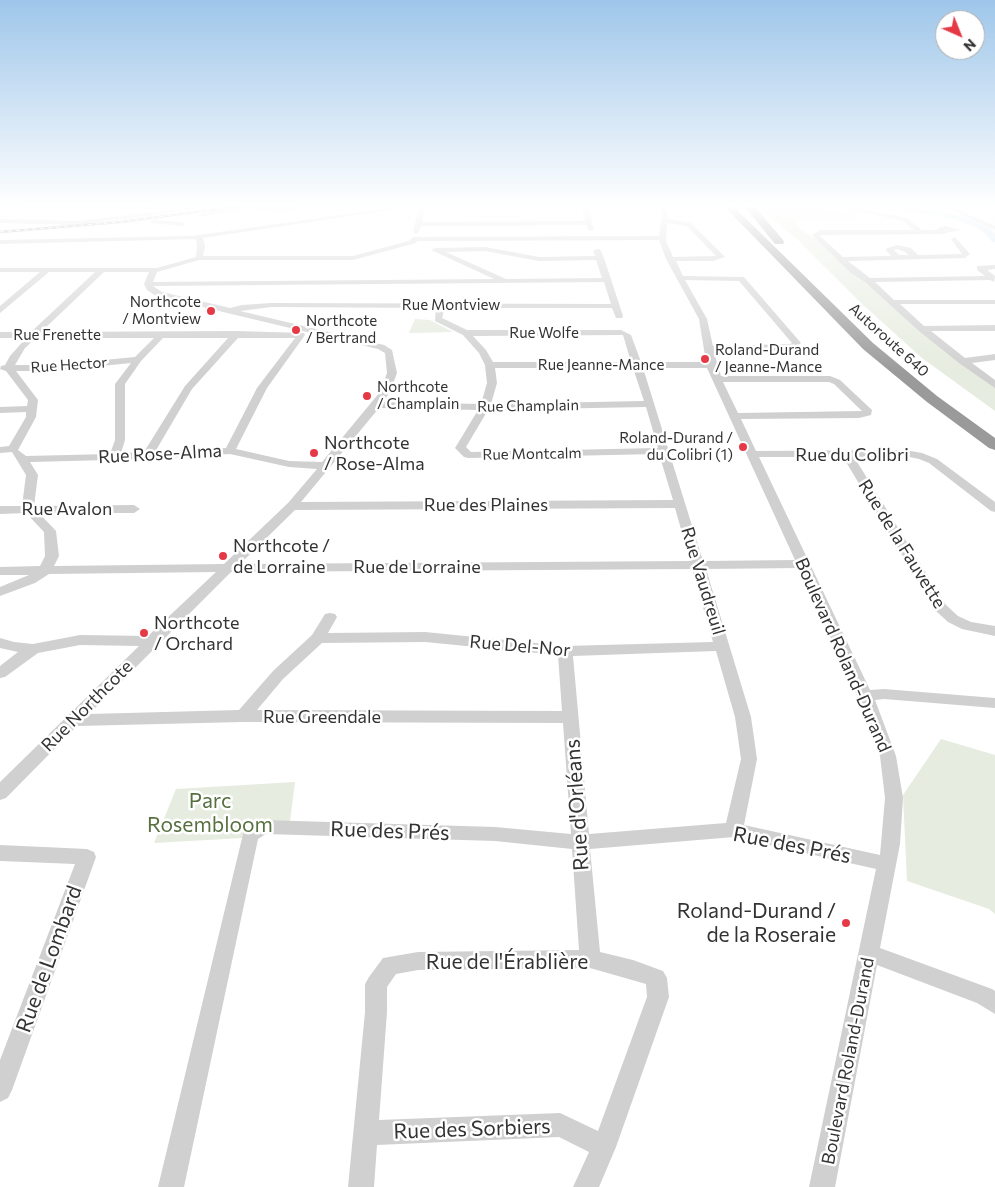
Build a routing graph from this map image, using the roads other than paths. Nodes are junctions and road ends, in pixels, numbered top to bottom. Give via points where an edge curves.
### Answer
1 (183, 262) edge
2 (358, 262) edge
3 (467, 262) edge
4 (601, 262) edge
5 (672, 262) edge
6 (782, 262) edge
7 (797, 262) edge
8 (845, 262) edge
9 (995, 267) edge
10 (0, 270) edge
11 (47, 270) junction
12 (102, 270) junction
13 (154, 270) junction
14 (359, 274) junction
15 (680, 278) junction
16 (994, 278) edge
17 (607, 280) junction
18 (868, 280) junction
19 (504, 281) junction
20 (148, 284) junction
21 (892, 302) junction
22 (995, 302) edge
23 (441, 306) junction
24 (616, 306) junction
25 (0, 310) edge
26 (228, 312) junction
27 (619, 316) dead end
28 (995, 328) edge
29 (922, 329) junction
30 (301, 332) junction
31 (466, 333) junction
32 (162, 334) junction
33 (236, 334) junction
34 (624, 334) joint
35 (36, 335) junction
36 (0, 336) edge
37 (708, 349) junction
38 (995, 357) edge
39 (138, 359) junction
40 (962, 361) junction
41 (490, 365) junction
42 (637, 365) junction
43 (5, 368) edge
44 (715, 372) junction
45 (995, 385) edge
46 (650, 404) junction
47 (376, 405) junction
48 (485, 407) junction
49 (32, 409) junction
50 (0, 410) edge
51 (735, 416) junction
52 (995, 432) edge
53 (995, 445) edge
54 (13, 449) junction
55 (0, 450) edge
56 (230, 451) junction
57 (664, 451) junction
58 (753, 454) junction
59 (846, 454) junction
60 (147, 456) junction
61 (114, 457) junction
62 (23, 458) junction
63 (325, 466) junction
64 (680, 504) junction
65 (292, 506) junction
66 (995, 508) edge
67 (28, 509) junction
68 (134, 509) dead end
69 (0, 510) edge
70 (804, 564) junction
71 (698, 566) junction
72 (228, 568) junction
73 (0, 571) edge
74 (45, 571) junction
75 (0, 592) edge
76 (330, 617) dead end
77 (995, 631) edge
78 (318, 638) junction
79 (152, 641) junction
80 (0, 643) edge
81 (722, 646) junction
82 (33, 649) junction
83 (565, 651) junction
84 (0, 673) edge
85 (865, 696) junction
86 (995, 703) edge
87 (244, 716) junction
88 (570, 717) junction
89 (74, 720) junction
90 (0, 793) edge
91 (734, 830) junction
92 (579, 842) junction
93 (0, 853) edge
94 (887, 864) junction
95 (869, 953) junction
96 (590, 960) junction
97 (995, 1004) edge
98 (0, 1090) edge
99 (366, 1133) junction
100 (604, 1147) junction
101 (171, 1187) edge
102 (362, 1187) edge
103 (586, 1187) edge
104 (822, 1187) edge

1 - 13 street
2 - 14 street
3 - 19 street
4 - 17 street
5 - 15 street, Boulevard Roland-Durand
6 - 53 highway, Autoroute 640 via 882,358
7 - 52 highway, Autoroute 640 via 886,348
8 - 18 street
9 - 16 street via 980,268
10 - 11 street
11 - 12 street
11 - 25 street
12 - 13 street
12 - 35 street
13 - 20 street
14 - 19 street
14 - 20 street
15 - 37 street, Boulevard Roland-Durand via 703,319
15 - 37 street via 741,279 797,343 792,347
16 - 18 street
17 - 19 street
17 - 24 street
18 - 21 street
20 - 26 street, Rue Northcote via 158,294
21 - 22 street
21 - 29 street
23 - 24 street, Rue Montview
23 - 26 street, Rue Montview via 271,305 242,307
23 - 31 street via 438,319
24 - 27 street
26 - 30 street, Rue Northcote
28 - 29 street
29 - 40 street
30 - 33 street, Rue Frenette
30 - 47 street, Rue Northcote via 366,343 388,352 392,373
30 - 56 street via 262,388
31 - 34 street, Rue Wolfe
31 - 41 street
32 - 33 street, Rue Frenette
32 - 35 street, Rue Frenette
32 - 39 street
33 - 60 street via 188,388
34 - 42 street, Rue Vaudreuil
35 - 36 street, Rue Frenette
35 - 43 street via 22,346
37 - 44 street, Boulevard Roland-Durand
38 - 40 street
39 - 43 street, Rue Hector via 52,368
39 - 61 street via 120,384 120,440
40 - 45 street
41 - 42 street, Rue Jeanne-Mance
41 - 48 street, Rue Montcalm via 492,383
42 - 44 street, Rue Jeanne-Mance
42 - 46 street, Rue Vaudreuil
43 - 49 street via 33,400
44 - 51 street, Boulevard Roland-Durand
44 - 51 street, Rue Jeanne-Mance via 830,379 867,410 860,415
46 - 48 street, Rue Champlain
46 - 57 street, Rue Vaudreuil
47 - 48 street, Rue Champlain
47 - 63 street, Rue Northcote
48 - 57 street, Rue Montcalm via 460,448 468,455
49 - 50 street
49 - 54 street via 31,417
51 - 58 street, Boulevard Roland-Durand
54 - 55 street
54 - 62 street
56 - 60 street, Rue Rose-Alma
56 - 63 street, Rue Rose-Alma via 289,464
57 - 64 street, Rue Vaudreuil
58 - 59 street, Rue du Colibri
58 - 70 street, Boulevard Roland-Durand
59 - 66 street, Rue du Colibri via 906,453 922,456 933,460
59 - 77 street, Rue de la Fauvette via 941,608 967,626
60 - 61 street, Rue Rose-Alma
61 - 62 street, Rue Rose-Alma
62 - 67 street via 32,475
63 - 65 street, Rue Northcote
64 - 65 street, Rue des Plaines
64 - 71 street, Rue Vaudreuil
65 - 72 street, Rue Northcote
67 - 68 street, Rue Avalon
67 - 69 street, Rue Avalon
67 - 74 street via 50,531 52,556
70 - 71 street, Rue de Lorraine
70 - 85 street, Boulevard Roland-Durand
71 - 72 street, Rue de Lorraine
71 - 81 street, Rue Vaudreuil
72 - 74 street, Rue de Lorraine
72 - 79 street, Rue Northcote
73 - 74 street, Rue de Lorraine
74 - 75 street
76 - 78 street
78 - 83 street, Rue Del-Nor via 425,637
78 - 87 street via 278,675
79 - 82 street via 80,640
79 - 89 street, Rue Northcote
80 - 82 street
81 - 83 street, Rue Del-Nor
81 - 91 street, Rue Vaudreuil via 743,716 749,759
82 - 84 street
83 - 88 street, Rue d'Orléans
85 - 86 street via 884,694
85 - 94 street, Boulevard Roland-Durand via 888,756 894,798
87 - 88 street, Rue Greendale
87 - 89 street, Rue Greendale
88 - 92 street, Rue d'Orléans
89 - 90 street, Rue Northcote
91 - 92 street, Rue des Prés
91 - 94 street, Rue des Prés
92 - 96 street, Rue d'Orléans
92 - 101 street, Rue des Prés via 495,834 263,827 250,835
93 - 98 street, Rue de Lombard via 87,857
94 - 95 street, Boulevard Roland-Durand
95 - 97 street via 984,996
95 - 104 street, Boulevard Roland-Durand
96 - 99 street, Rue de l'Érablière via 390,964 376,984
96 - 100 street, Rue de l'Érablière via 656,978 658,997
99 - 100 street, Rue des Sorbiers via 560,1125
99 - 102 street, Rue de l'Érablière
100 - 103 street, Rue de l'Érablière

